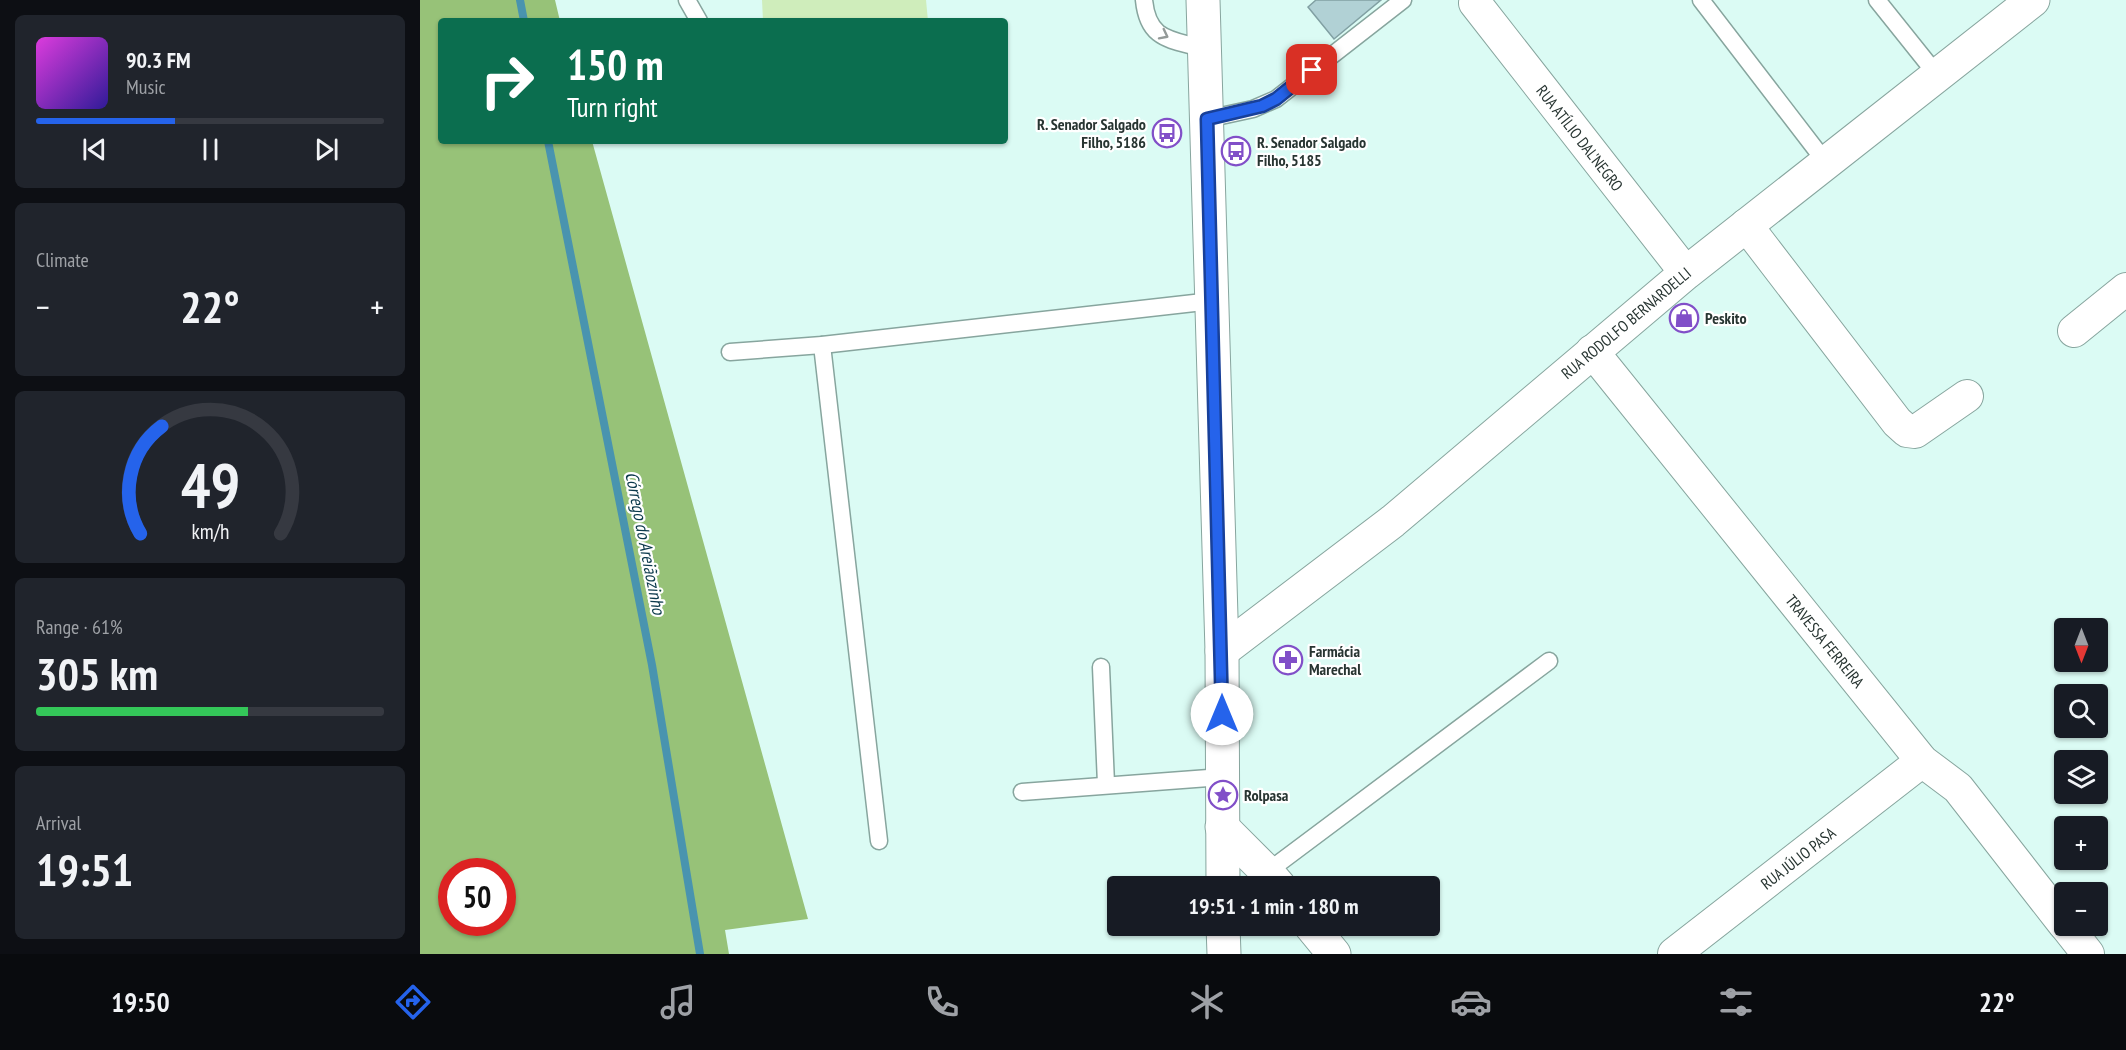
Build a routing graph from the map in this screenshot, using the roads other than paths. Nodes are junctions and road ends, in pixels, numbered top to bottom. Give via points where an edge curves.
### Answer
1 (687, 0) edge
2 (1144, 0) edge
3 (1203, 0) edge
4 (1403, 0) edge
5 (1701, 0) edge
6 (1877, 0) edge
7 (2034, 0) edge
8 (1475, 3) dead end
9 (697, 18) edge
10 (1204, 49) junction
11 (1937, 75) junction
12 (1207, 119) junction
13 (1827, 164) junction
14 (1746, 225) junction
15 (1686, 273) junction
16 (2126, 289) edge
17 (1212, 301) junction
18 (2074, 331) dead end
19 (822, 345) junction
20 (1592, 351) junction
21 (730, 352) dead end
22 (1967, 396) dead end
23 (1221, 651) junction
24 (1549, 661) dead end
25 (1101, 667) dead end
26 (1922, 761) junction
27 (1222, 777) junction
28 (1106, 784) junction
29 (1022, 792) dead end
30 (1222, 827) junction
31 (879, 841) dead end
32 (1223, 876) edge
33 (1270, 876) edge
34 (1277, 876) edge
35 (2054, 911) edge
36 (1223, 936) edge
37 (1319, 936) edge
38 (2074, 936) edge
39 (1224, 954) edge
40 (1334, 954) edge
41 (1674, 954) edge
42 (2088, 954) edge

1 - 9 lane
2 -> 10 lane via 1151,27 1163,36
3 - 10 street
4 - 12 lane via 1276,99 1253,109
5 - 13 lane
6 - 11 lane
7 - 11 street, RUA RODOLFO BERNARDELLI
8 - 15 street, RUA ATÍLIO DAL'NEGRO
10 - 12 street
11 - 13 street, RUA RODOLFO BERNARDELLI
12 - 17 street
13 - 14 street, RUA RODOLFO BERNARDELLI
14 - 15 street, RUA RODOLFO BERNARDELLI
14 - 22 street via 1907,431 1916,432
15 - 20 street, RUA RODOLFO BERNARDELLI
16 - 18 street
17 - 19 lane
17 - 23 street
19 - 21 lane
19 - 31 lane
20 - 23 street, RUA RODOLFO BERNARDELLI via 1393,521
20 - 26 street, TRAVESSA FERREIRA
23 - 27 street
24 - 34 lane
25 - 28 lane
26 - 35 street, TRAVESSA FERREIRA via 1958,788
26 - 41 street, RUA JÚLIO PASA
27 - 28 lane
27 - 30 street
28 - 29 lane
30 - 32 street
30 - 33 street
36 - 39 street
37 - 40 street
38 - 42 street, TRAVESSA FERREIRA

